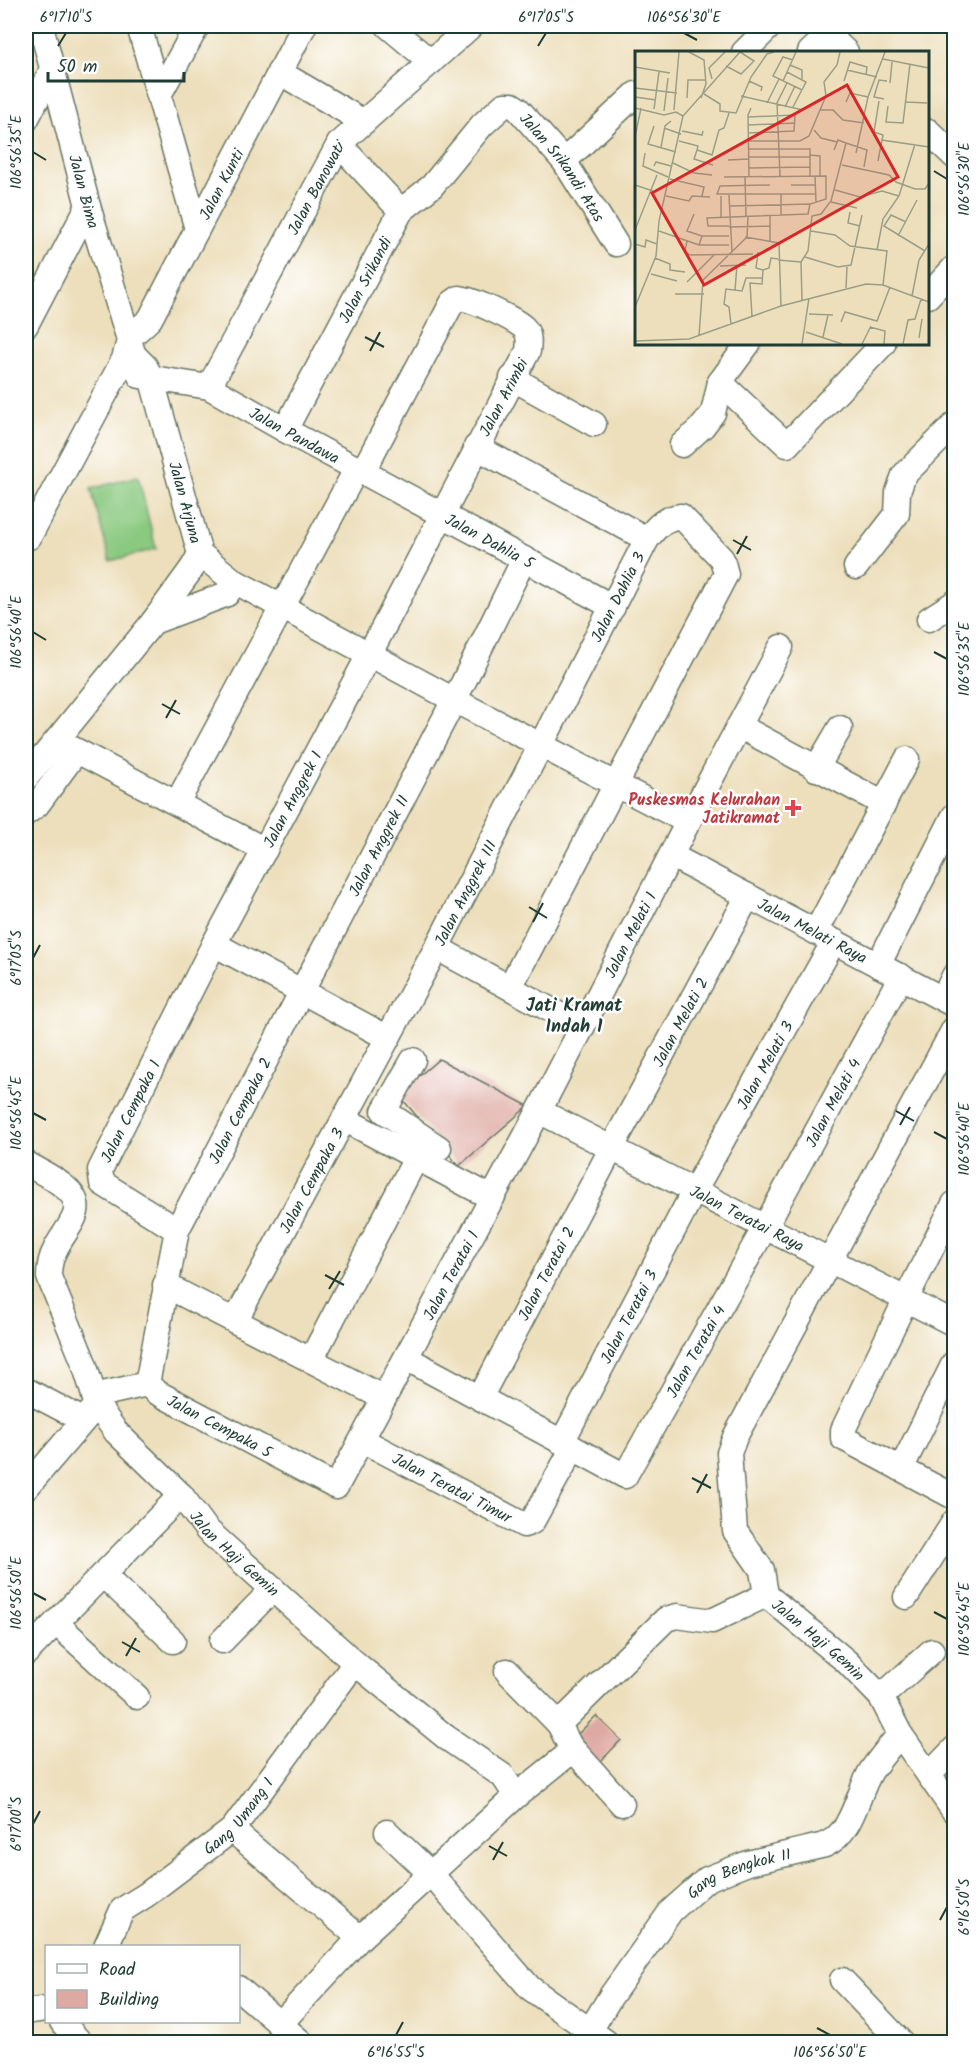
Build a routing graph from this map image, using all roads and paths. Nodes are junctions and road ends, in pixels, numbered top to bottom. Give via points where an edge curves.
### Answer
1 (41, 26) edge
2 (139, 26) edge
3 (197, 26) edge
4 (304, 26) edge
5 (388, 26) edge
6 (471, 26) edge
7 (770, 26) edge
8 (824, 30) edge
9 (745, 51) edge
10 (811, 51) edge
11 (845, 51) edge
12 (431, 62) junction
13 (52, 68) junction
14 (279, 72) junction
15 (159, 95) junction
16 (635, 95) edge
17 (26, 120) edge
18 (364, 122) junction
19 (929, 133) edge
20 (339, 144) junction
21 (954, 156) edge
22 (564, 161) junction
23 (88, 206) junction
24 (401, 211) junction
25 (197, 229) junction
26 (616, 244) dead end
27 (954, 268) edge
28 (929, 294) edge
29 (26, 325) edge
30 (747, 345) edge
31 (882, 345) edge
32 (139, 361) junction
33 (512, 378) junction
34 (720, 382) junction
35 (210, 387) junction
36 (594, 424) dead end
37 (954, 425) edge
38 (285, 430) junction
39 (682, 445) dead end
40 (476, 447) junction
41 (360, 470) junction
42 (442, 514) junction
43 (29, 537) dead end
44 (647, 539) junction
45 (524, 560) junction
46 (197, 561) junction
47 (856, 567) dead end
48 (231, 588) junction
49 (954, 603) edge
50 (613, 607) junction
51 (279, 614) junction
52 (929, 619) dead end
53 (153, 622) junction
54 (781, 647) dead end
55 (366, 662) junction
56 (454, 700) junction
57 (739, 726) junction
58 (840, 728) dead end
59 (67, 746) junction
60 (542, 746) junction
61 (907, 759) dead end
62 (816, 769) junction
63 (26, 778) edge
64 (615, 784) junction
65 (177, 803) junction
66 (884, 804) junction
67 (26, 813) edge
68 (954, 816) edge
69 (688, 822) junction
70 (265, 850) junction
71 (672, 856) junction
72 (748, 896) junction
73 (825, 936) junction
74 (214, 944) junction
75 (437, 948) junction
76 (878, 964) junction
77 (901, 976) junction
78 (954, 976) edge
79 (510, 987) junction
80 (303, 992) junction
81 (949, 1002) edge
82 (582, 1027) junction
83 (954, 1029) edge
84 (388, 1038) junction
85 (412, 1059) dead end
86 (539, 1111) junction
87 (344, 1119) junction
88 (409, 1146) junction
89 (439, 1148) dead end
90 (611, 1148) junction
91 (26, 1163) edge
92 (694, 1191) junction
93 (492, 1198) junction
94 (954, 1204) edge
95 (765, 1227) junction
96 (177, 1230) junction
97 (830, 1260) junction
98 (165, 1285) junction
99 (906, 1299) junction
100 (235, 1321) junction
101 (954, 1324) edge
102 (406, 1358) junction
103 (311, 1360) junction
104 (954, 1363) edge
105 (147, 1384) junction
106 (26, 1390) edge
107 (384, 1398) junction
108 (480, 1398) junction
109 (91, 1407) junction
110 (362, 1440) junction
111 (568, 1445) junction
112 (902, 1469) junction
113 (26, 1488) edge
114 (181, 1495) junction
115 (954, 1497) edge
116 (954, 1522) edge
117 (103, 1575) junction
118 (273, 1589) junction
119 (766, 1595) junction
120 (906, 1597) dead end
121 (56, 1623) junction
122 (173, 1641) dead end
123 (222, 1641) dead end
124 (933, 1651) dead end
125 (26, 1653) edge
126 (355, 1663) junction
127 (507, 1671) dead end
128 (136, 1697) dead end
129 (881, 1697) junction
130 (559, 1724) junction
131 (900, 1734) junction
132 (570, 1746) junction
133 (954, 1749) edge
134 (929, 1775) junction
135 (516, 1796) junction
136 (622, 1804) dead end
137 (954, 1811) edge
138 (232, 1830) junction
139 (387, 1832) dead end
140 (431, 1874) junction
141 (360, 1938) junction
142 (107, 1945) edge
143 (842, 1980) dead end
144 (240, 1990) edge
145 (45, 2009) edge
146 (26, 2012) edge
147 (63, 2023) edge
148 (279, 2025) junction
149 (598, 2037) edge
150 (80, 2043) edge
151 (301, 2043) edge
152 (901, 2043) edge

1 - 13 street, Jalan Bima
2 - 15 street
3 - 15 street
4 - 14 street, Jalan Kunti
5 - 12 street
6 - 12 street, Jalan Banowati
7 - 9 street
8 - 10 street
8 - 11 street
12 - 18 street, Jalan Banowati
13 - 17 street
13 - 23 street, Jalan Bima
14 - 18 street
14 - 25 street, Jalan Kunti
15 - 25 street
16 - 22 street
18 - 20 street, Jalan Banowati
19 - 21 street
20 - 24 street
20 - 35 street, Jalan Banowati
22 - 24 street, Jalan Srikandi Atas via 518,109 504,105 482,125 432,186
22 - 26 street, Jalan Srikandi Atas
23 - 29 street
23 - 32 street, Jalan Bima
24 - 38 street, Jalan Srikandi
25 - 32 street, Jalan Kunti via 150,319
27 - 28 street
30 - 34 street
31 - 34 street via 787,445
32 - 35 street, Jalan Pandawa
32 - 43 street via 124,359
32 - 46 street, Jalan Arjuna
33 - 36 street
33 - 40 street, Jalan Arimbi
33 - 41 street, Jalan Arimbi via 528,351 529,338 524,328 477,302 459,298 452,303
34 - 39 street via 713,413
35 - 38 street, Jalan Pandawa
37 - 47 street via 904,475 897,514
38 - 41 street, Jalan Pandawa
40 - 42 street, Jalan Arimbi
40 - 44 street
41 - 42 street, Jalan Pandawa
41 - 51 street
42 - 45 street, Jalan Dahlia 5
42 - 55 street, Jalan Dahlia 5
44 - 50 street, Jalan Dahlia 3
44 - 64 street, Jalan Dahlia 3 via 658,524 681,516 722,559 726,574
45 - 50 street, Jalan Dahlia 5
45 - 56 street, Jalan Anggrek II
46 - 48 street, Jalan Arjuna
46 - 53 street
48 - 51 street, Jalan Arjuna
48 - 53 street
49 - 52 street
50 - 60 street, Jalan Dahlia 3
51 - 55 street, Jalan Arjuna
51 - 65 street
53 - 59 street
54 - 57 street, Jalan Melati 1
55 - 56 street, Jalan Arjuna
55 - 70 street, Jalan Anggrek I
56 - 60 street, Jalan Arjuna
56 - 80 street, Jalan Anggrek II
57 - 62 street
57 - 69 street, Jalan Melati 1
58 - 62 street
59 - 63 street
59 - 65 street
59 - 67 street via 37,805
60 - 64 street, Jalan Arjuna
60 - 75 street, Jalan Anggrek III
61 - 66 street, Jalan Melati 3
62 - 66 street
64 - 69 street, Jalan Arjuna
64 - 79 street
65 - 70 street
66 - 73 street, Jalan Melati 3
68 - 76 street
69 - 71 street, Jalan Melati 1
70 - 74 street, Jalan Anggrek I
71 - 72 street, Jalan Melati Raya
71 - 82 street, Jalan Melati 1
72 - 73 street, Jalan Melati Raya
72 - 90 street, Jalan Melati 2
73 - 76 street, Jalan Melati Raya
73 - 92 street, Jalan Melati 3
74 - 80 street
74 - 96 street, Jalan Cempaka 1 via 100,1170 102,1183
75 - 79 street
75 - 84 street, Jalan Anggrek III
76 - 77 street, Jalan Melati Raya
77 - 81 street, Jalan Melati Raya
77 - 95 street, Jalan Melati 4
78 - 81 street
79 - 82 street
80 - 84 street
80 - 96 street, Jalan Cempaka 2
82 - 86 street, Jalan Melati 1
83 - 97 street
84 - 87 street, Jalan Cempaka 3
85 - 88 street via 384,1111
86 - 90 street, Jalan Teratai Raya
86 - 93 street, Jalan Teratai 1
87 - 88 street
87 - 100 street, Jalan Cempaka 3
88 - 89 street
88 - 93 street
88 - 103 street
90 - 92 street, Jalan Teratai Raya
90 - 108 street, Jalan Teratai 2
91 - 109 street, Jalan Haji Gemin via 62,1184 72,1194 77,1208 74,1221 55,1248 49,1277 84,1363
92 - 95 street, Jalan Teratai Raya
92 - 111 street, Jalan Teratai 3
93 - 102 street, Jalan Teratai 1
94 - 99 street
95 - 97 street, Jalan Teratai Raya
95 - 111 street, Jalan Teratai 4 via 625,1476
96 - 98 street
97 - 99 street, Jalan Teratai Raya
97 - 119 street, Jalan Haji Gemin via 729,1453 735,1532 762,1570
98 - 100 street
98 - 105 street
99 - 101 street, Jalan Teratai Raya
99 - 112 street via 843,1430 843,1438
100 - 103 street
102 - 107 street, Jalan Teratai 1
102 - 108 street
103 - 107 street
104 - 112 street
105 - 109 street
105 - 110 street, Jalan Cempaka 5 via 336,1487
106 - 109 street
107 - 110 street, Jalan Teratai 1
108 - 111 street
109 - 113 street
109 - 114 street, Jalan Haji Gemin
110 - 111 street, Jalan Teratai Timur via 524,1525 532,1521
112 - 115 street
114 - 117 street
114 - 118 street, Jalan Haji Gemin via 207,1530
116 - 120 street
117 - 121 street
117 - 122 street
118 - 123 street
118 - 126 street, Jalan Haji Gemin
119 - 129 street, Jalan Haji Gemin via 846,1661
119 - 130 street via 712,1621 677,1616 666,1619
121 - 125 street
121 - 128 street
124 - 129 street
126 - 135 street, Jalan Haji Gemin via 447,1738 502,1776
126 - 138 street, Gang Umang I
127 - 130 street
129 - 131 street, Jalan Haji Gemin
130 - 132 street
131 - 134 street, Jalan Haji Gemin
131 - 149 street, Gang Bengkok II via 871,1772 843,1832 835,1840 748,1863 707,1879 670,1911 621,1980
132 - 135 street via 566,1756
132 - 136 street
133 - 134 street
134 - 137 street, Jalan Haji Gemin
135 - 140 street
138 - 141 street
138 - 142 street, Gang Umang I via 122,1910
139 - 140 street
140 - 141 street
140 - 149 street via 530,1988
141 - 148 street
143 - 152 street
144 - 148 street
145 - 146 street
147 - 150 street
148 - 151 street

